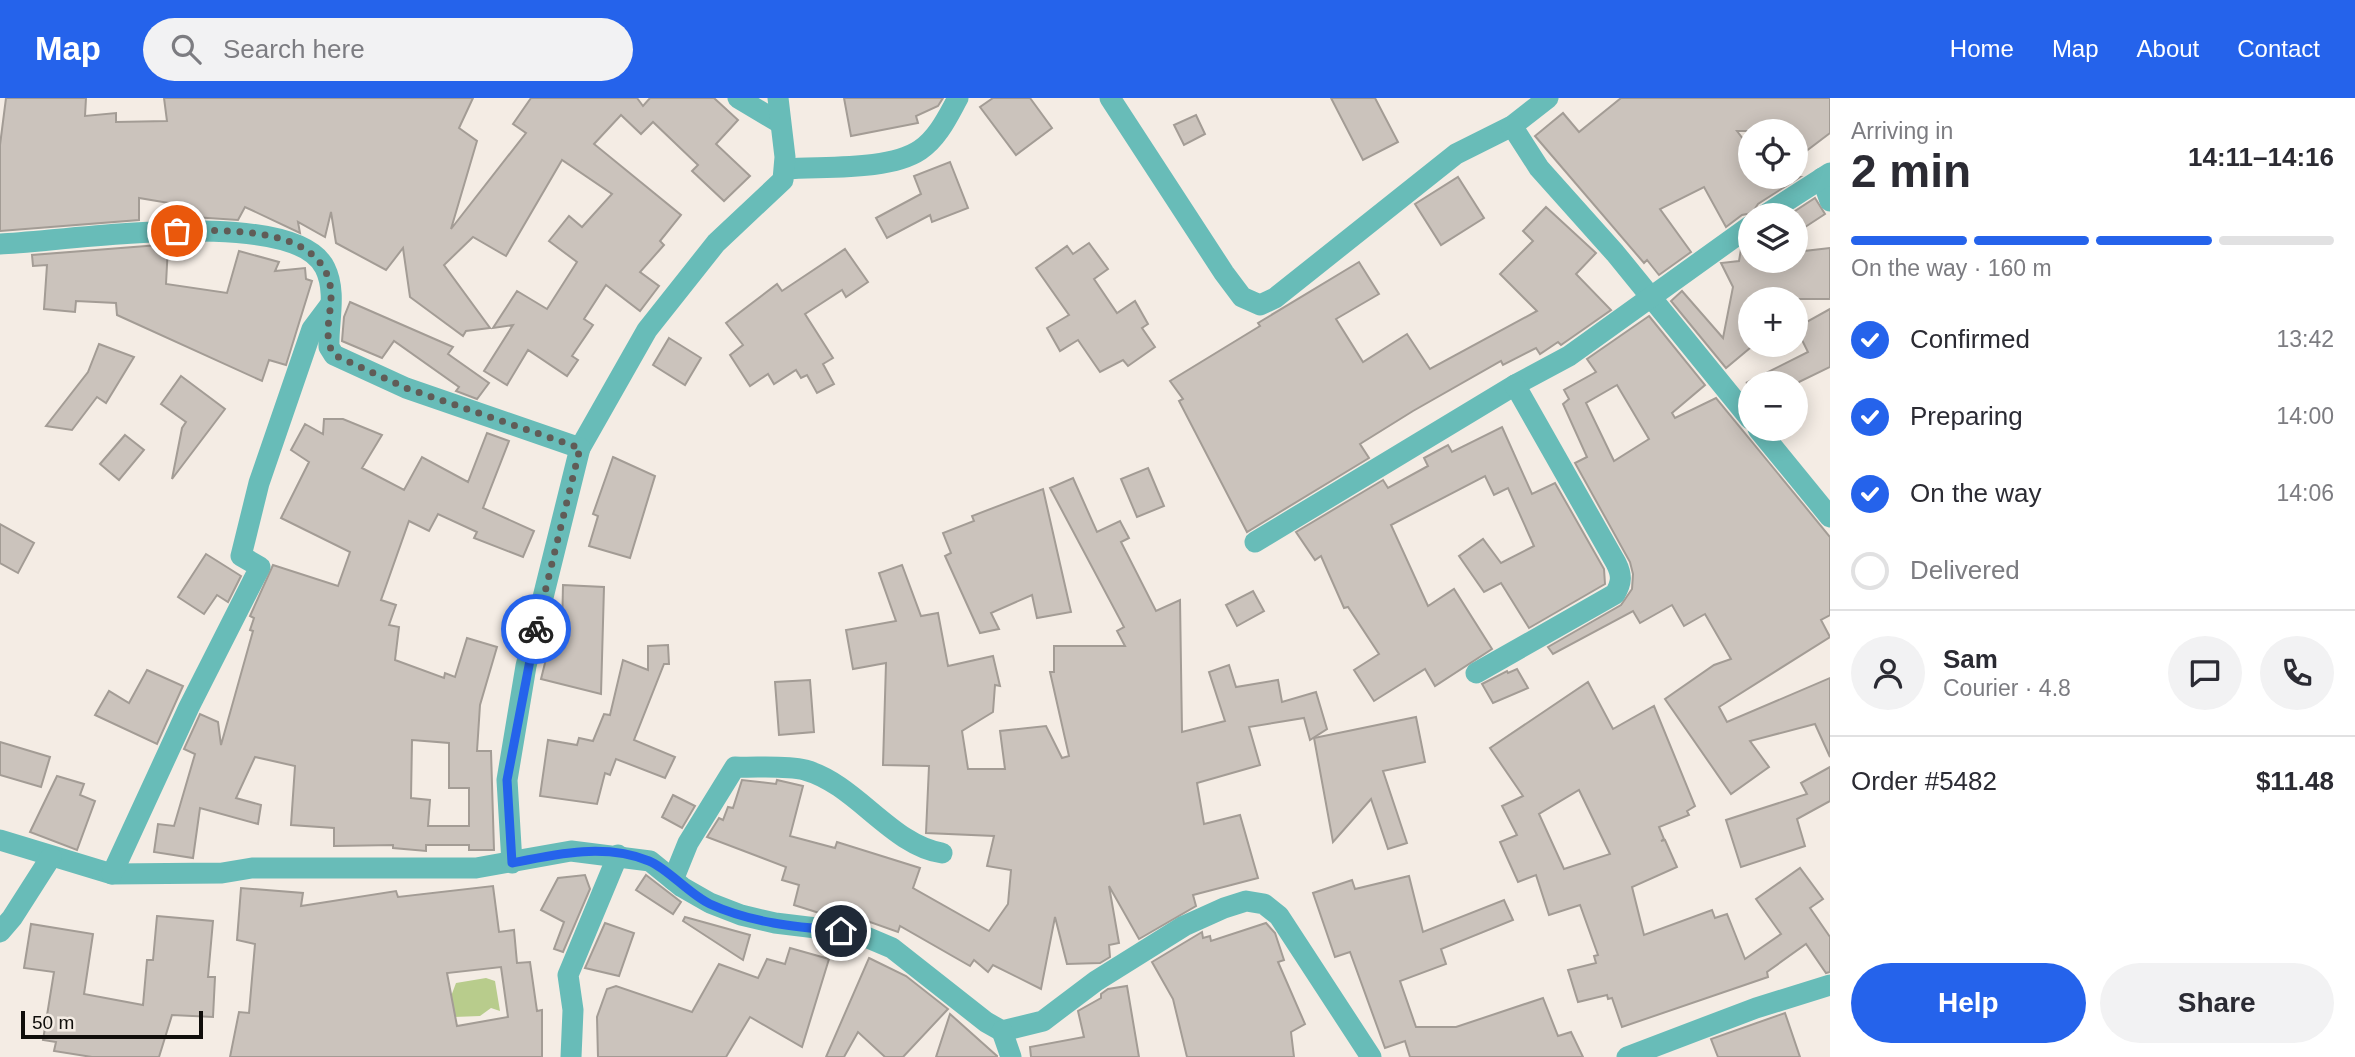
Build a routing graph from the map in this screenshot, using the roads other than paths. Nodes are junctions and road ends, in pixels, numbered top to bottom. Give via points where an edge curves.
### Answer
1 (738, 98) edge
2 (778, 98) edge
3 (958, 98) edge
4 (1110, 98) edge
5 (1548, 98) edge
6 (780, 123) junction
7 (1512, 126) junction
8 (786, 169) junction
9 (1826, 176) edge
10 (1830, 201) edge
11 (1784, 203) edge
12 (1738, 235) edge
13 (0, 244) edge
14 (1651, 297) junction
15 (330, 305) junction
16 (1515, 385) junction
17 (1738, 404) edge
18 (1768, 441) edge
19 (580, 448) junction
20 (1830, 517) edge
21 (1255, 541) dead end
22 (1476, 673) dead end
23 (0, 840) edge
24 (942, 853) dead end
25 (618, 855) junction
26 (51, 857) junction
27 (512, 863) junction
28 (112, 874) junction
29 (673, 880) junction
30 (0, 932) edge
31 (1830, 985) edge
32 (1002, 1031) junction
33 (571, 1057) edge
34 (1012, 1057) edge
35 (1371, 1057) edge
36 (1627, 1057) edge

1 - 6 street
2 - 6 street
3 - 8 street via 921,150 897,161
4 - 7 street via 1224,273 1242,297 1260,305 1275,298 1456,154
5 - 7 street
6 - 8 street
7 - 14 street via 1539,168
8 - 19 street via 783,180 716,243 647,330
9 - 10 street
9 - 11 street
12 - 14 street
13 - 15 street via 177,231 256,233 292,243 316,256 325,268
14 - 16 street via 1569,356
14 - 17 street
15 - 19 street via 329,347 334,355 406,388
15 - 28 street via 312,329 260,483 241,556 260,567 189,706
16 - 21 street
16 - 22 street via 1610,551 1621,583 1615,594
18 - 20 street
19 - 27 street via 526,666 507,780
23 - 26 street
24 - 29 street via 924,850 847,793 805,770 735,768 688,843
25 - 27 street via 571,850
25 - 29 street via 650,861
25 - 33 street via 568,975 573,1010
26 - 28 street
26 - 30 street
27 - 28 street via 391,870 252,867 222,873
29 - 32 street via 710,904 741,915 841,931 892,948
31 - 36 street
32 - 34 street
32 - 35 street via 1044,1021 1096,981 1184,926 1246,901 1264,904 1279,916

